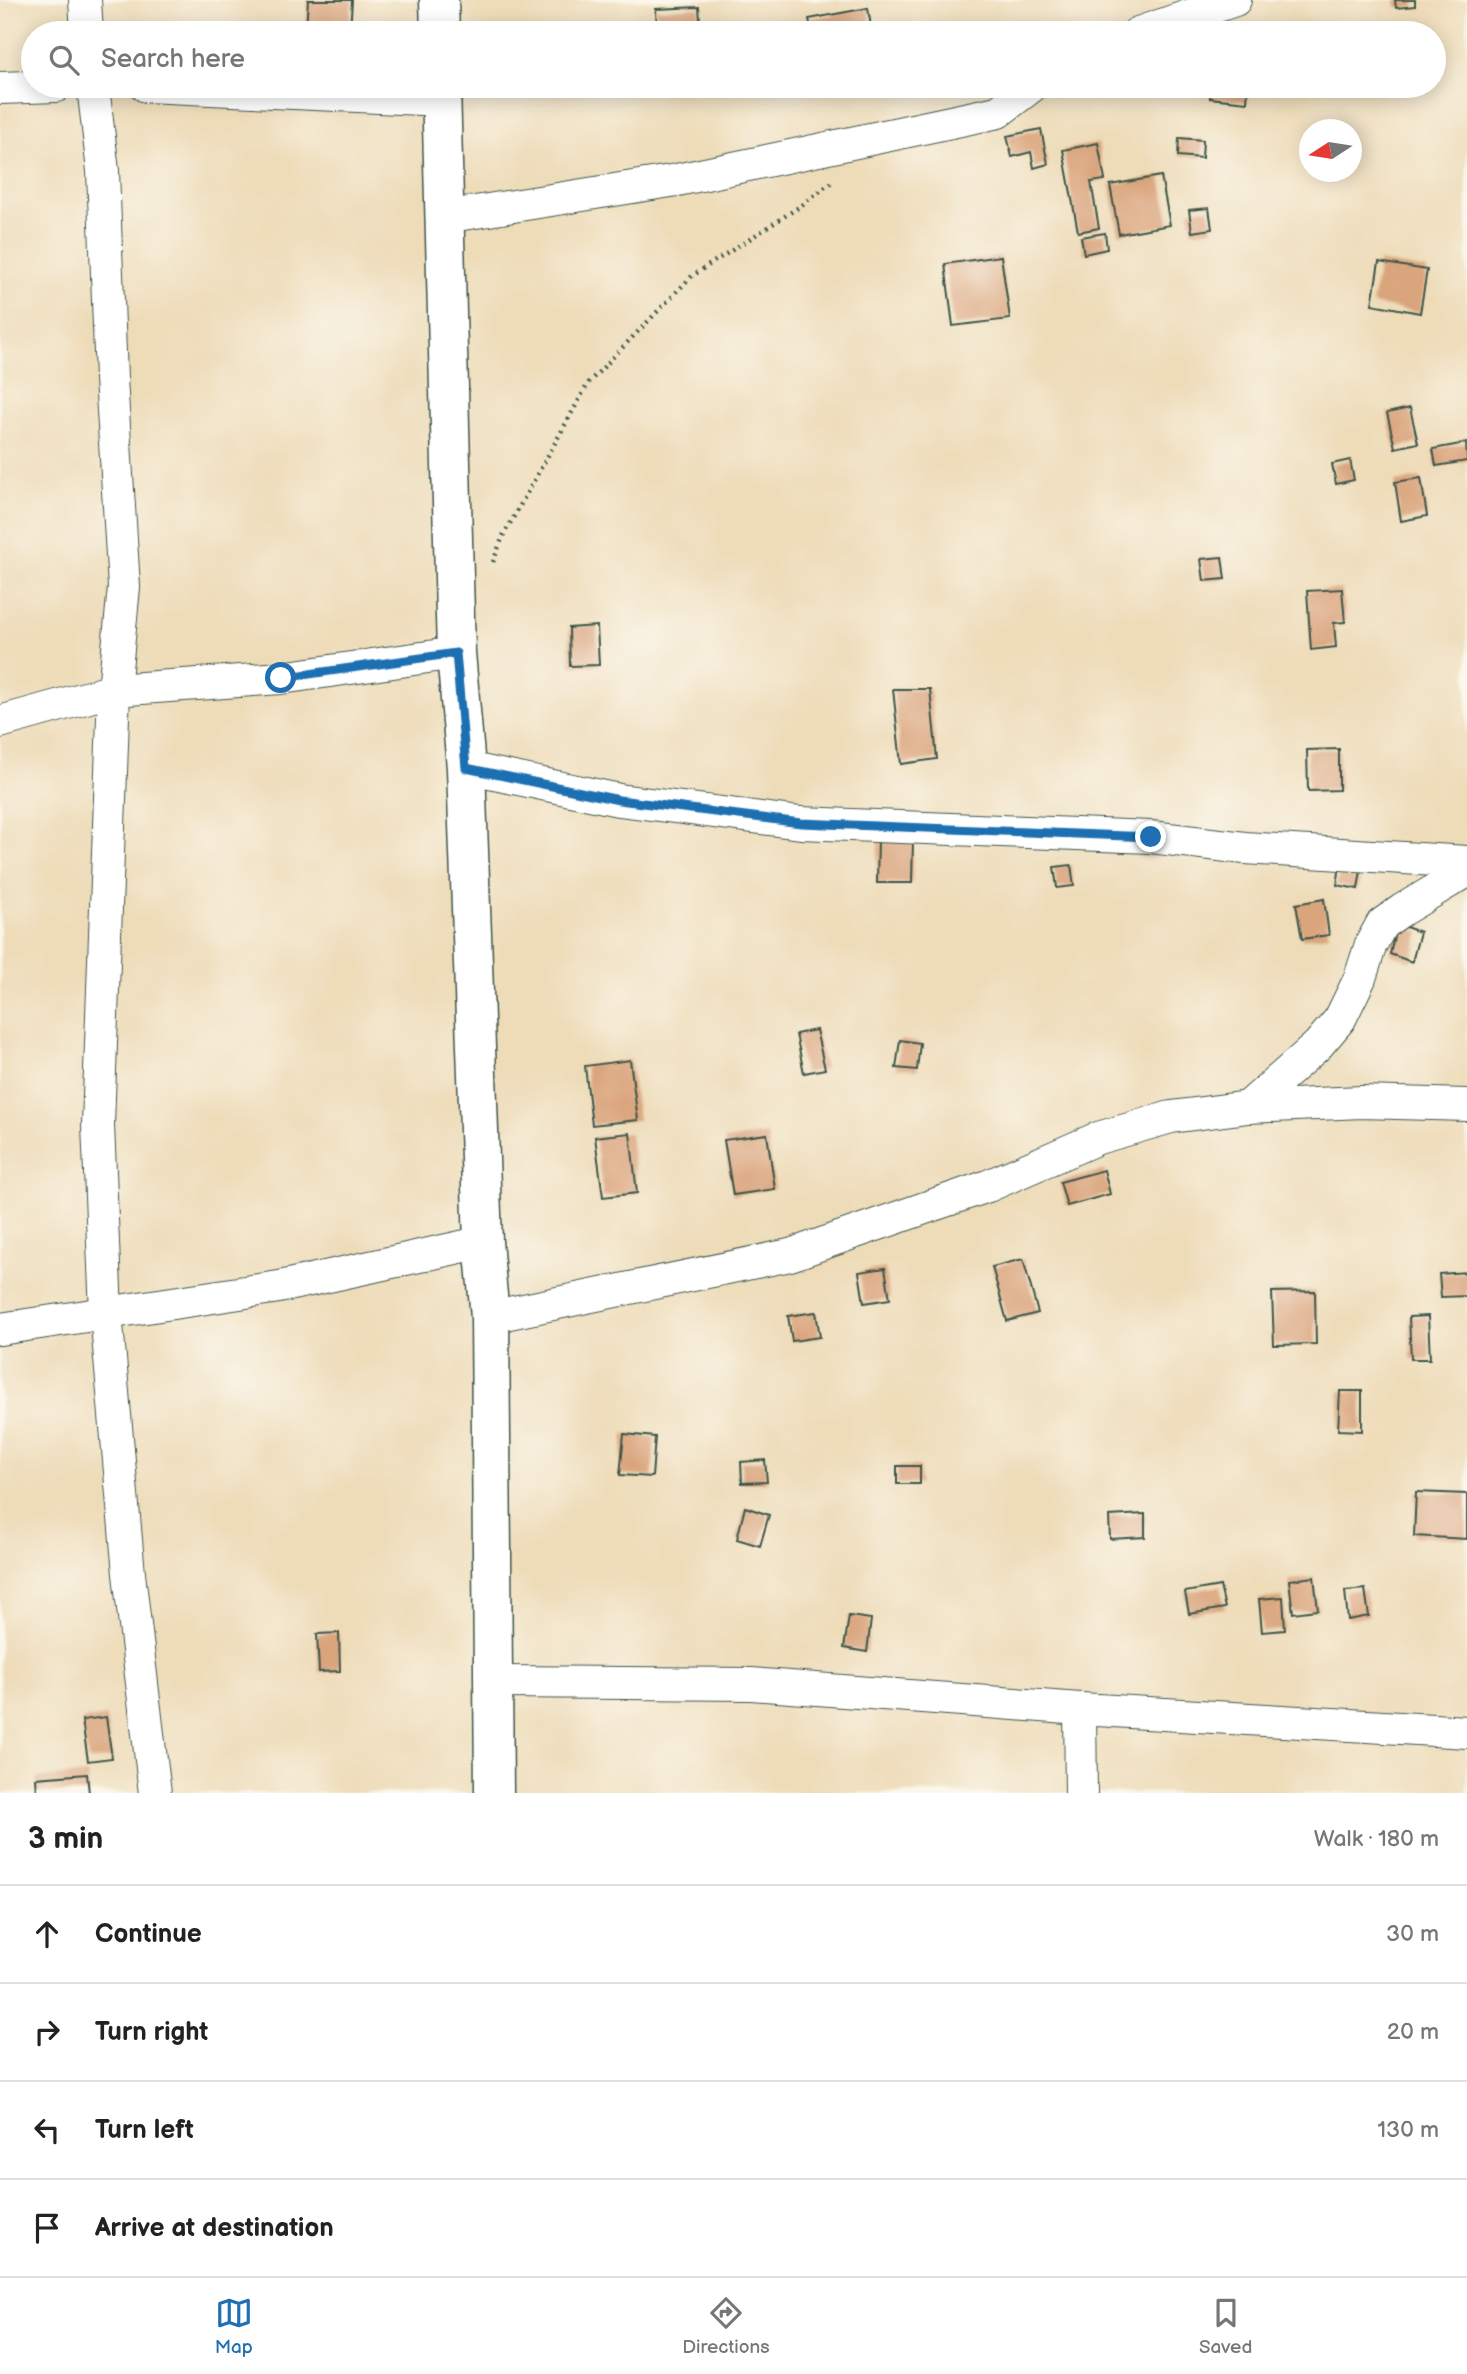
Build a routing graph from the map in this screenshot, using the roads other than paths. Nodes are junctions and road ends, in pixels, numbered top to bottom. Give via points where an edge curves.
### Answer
1 (85, 0) edge
2 (439, 0) edge
3 (1235, 0) edge
4 (86, 21) edge
5 (440, 21) edge
6 (1173, 21) edge
7 (21, 87) edge
8 (0, 88) edge
9 (94, 98) edge
10 (442, 98) edge
11 (1016, 98) edge
12 (444, 217) junction
13 (456, 653) junction
14 (114, 690) junction
15 (0, 722) edge
16 (466, 768) junction
17 (1467, 862) edge
18 (1467, 871) edge
19 (1467, 1105) edge
20 (1248, 1107) junction
21 (483, 1241) junction
22 (106, 1313) junction
23 (490, 1317) junction
24 (0, 1329) edge
25 (494, 1682) junction
26 (1080, 1709) junction
27 (1467, 1732) edge
28 (155, 1793) edge
29 (494, 1793) edge
30 (1081, 1793) edge

1 - 4 street
2 - 5 street
3 - 6 street
7 - 8 street
9 - 14 street via 103,171 124,587
10 - 12 street
11 - 12 street via 998,112 677,180
12 - 13 street
13 - 14 street via 281,678
13 - 16 street
14 - 15 street
14 - 22 street via 98,1125
16 - 17 street via 619,800 801,823 1151,837 1245,848
16 - 21 street
18 - 20 street via 1382,924 1340,1019 1318,1045
19 - 20 street via 1362,1102
20 - 23 street via 1171,1117 1098,1138 988,1186 790,1255
21 - 22 street via 279,1287
21 - 23 street
22 - 24 street
22 - 28 street via 128,1574
23 - 25 street
25 - 26 street via 751,1684
25 - 29 street
26 - 27 street
26 - 30 street

